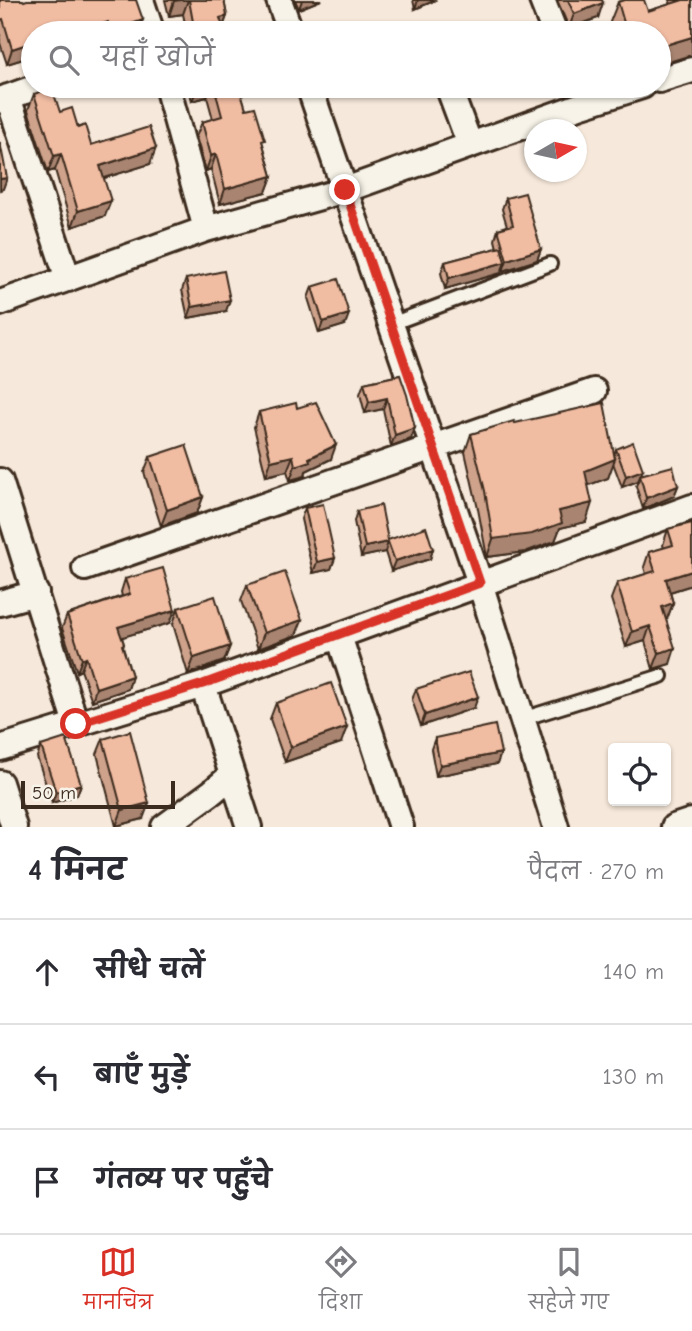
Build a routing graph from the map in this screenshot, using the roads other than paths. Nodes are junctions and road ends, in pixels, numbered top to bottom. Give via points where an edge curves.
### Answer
1 (141, 0) edge
2 (279, 0) edge
3 (542, 0) edge
4 (148, 21) edge
5 (287, 21) edge
6 (550, 21) edge
7 (692, 70) edge
8 (671, 76) edge
9 (21, 92) edge
10 (4, 98) edge
11 (170, 98) edge
12 (313, 98) edge
13 (452, 98) edge
14 (572, 98) edge
15 (470, 145) junction
16 (345, 190) junction
17 (206, 229) junction
18 (550, 264) dead end
19 (68, 279) junction
20 (0, 303) edge
21 (391, 324) junction
22 (594, 391) dead end
23 (433, 448) junction
24 (0, 481) edge
25 (692, 507) edge
26 (85, 568) dead end
27 (480, 583) junction
28 (36, 593) junction
29 (0, 603) edge
30 (339, 636) junction
31 (661, 676) dead end
32 (203, 684) junction
33 (522, 719) junction
34 (76, 724) junction
35 (0, 748) edge
36 (232, 775) junction
37 (0, 783) edge
38 (692, 821) edge
39 (14, 827) edge
40 (164, 827) edge
41 (249, 827) edge
42 (401, 827) edge
43 (556, 827) edge
44 (674, 827) edge

1 - 4 street
2 - 5 street
3 - 6 street
7 - 8 street
9 - 10 street
10 - 19 street
11 - 17 street
12 - 16 street
13 - 15 street
14 - 15 street
15 - 16 street
16 - 17 street
16 - 21 street
17 - 19 street
18 - 21 lane
19 - 20 street
21 - 23 street
22 - 23 street
23 - 26 street
23 - 27 street
24 - 28 street
25 - 27 street
27 - 30 street
27 - 33 street
28 - 29 street
28 - 34 street
30 - 32 street
30 - 42 street
31 - 33 lane
32 - 34 street
32 - 36 street
33 - 43 street
34 - 35 street
36 - 40 street
36 - 41 street
37 - 39 street
38 - 44 street

